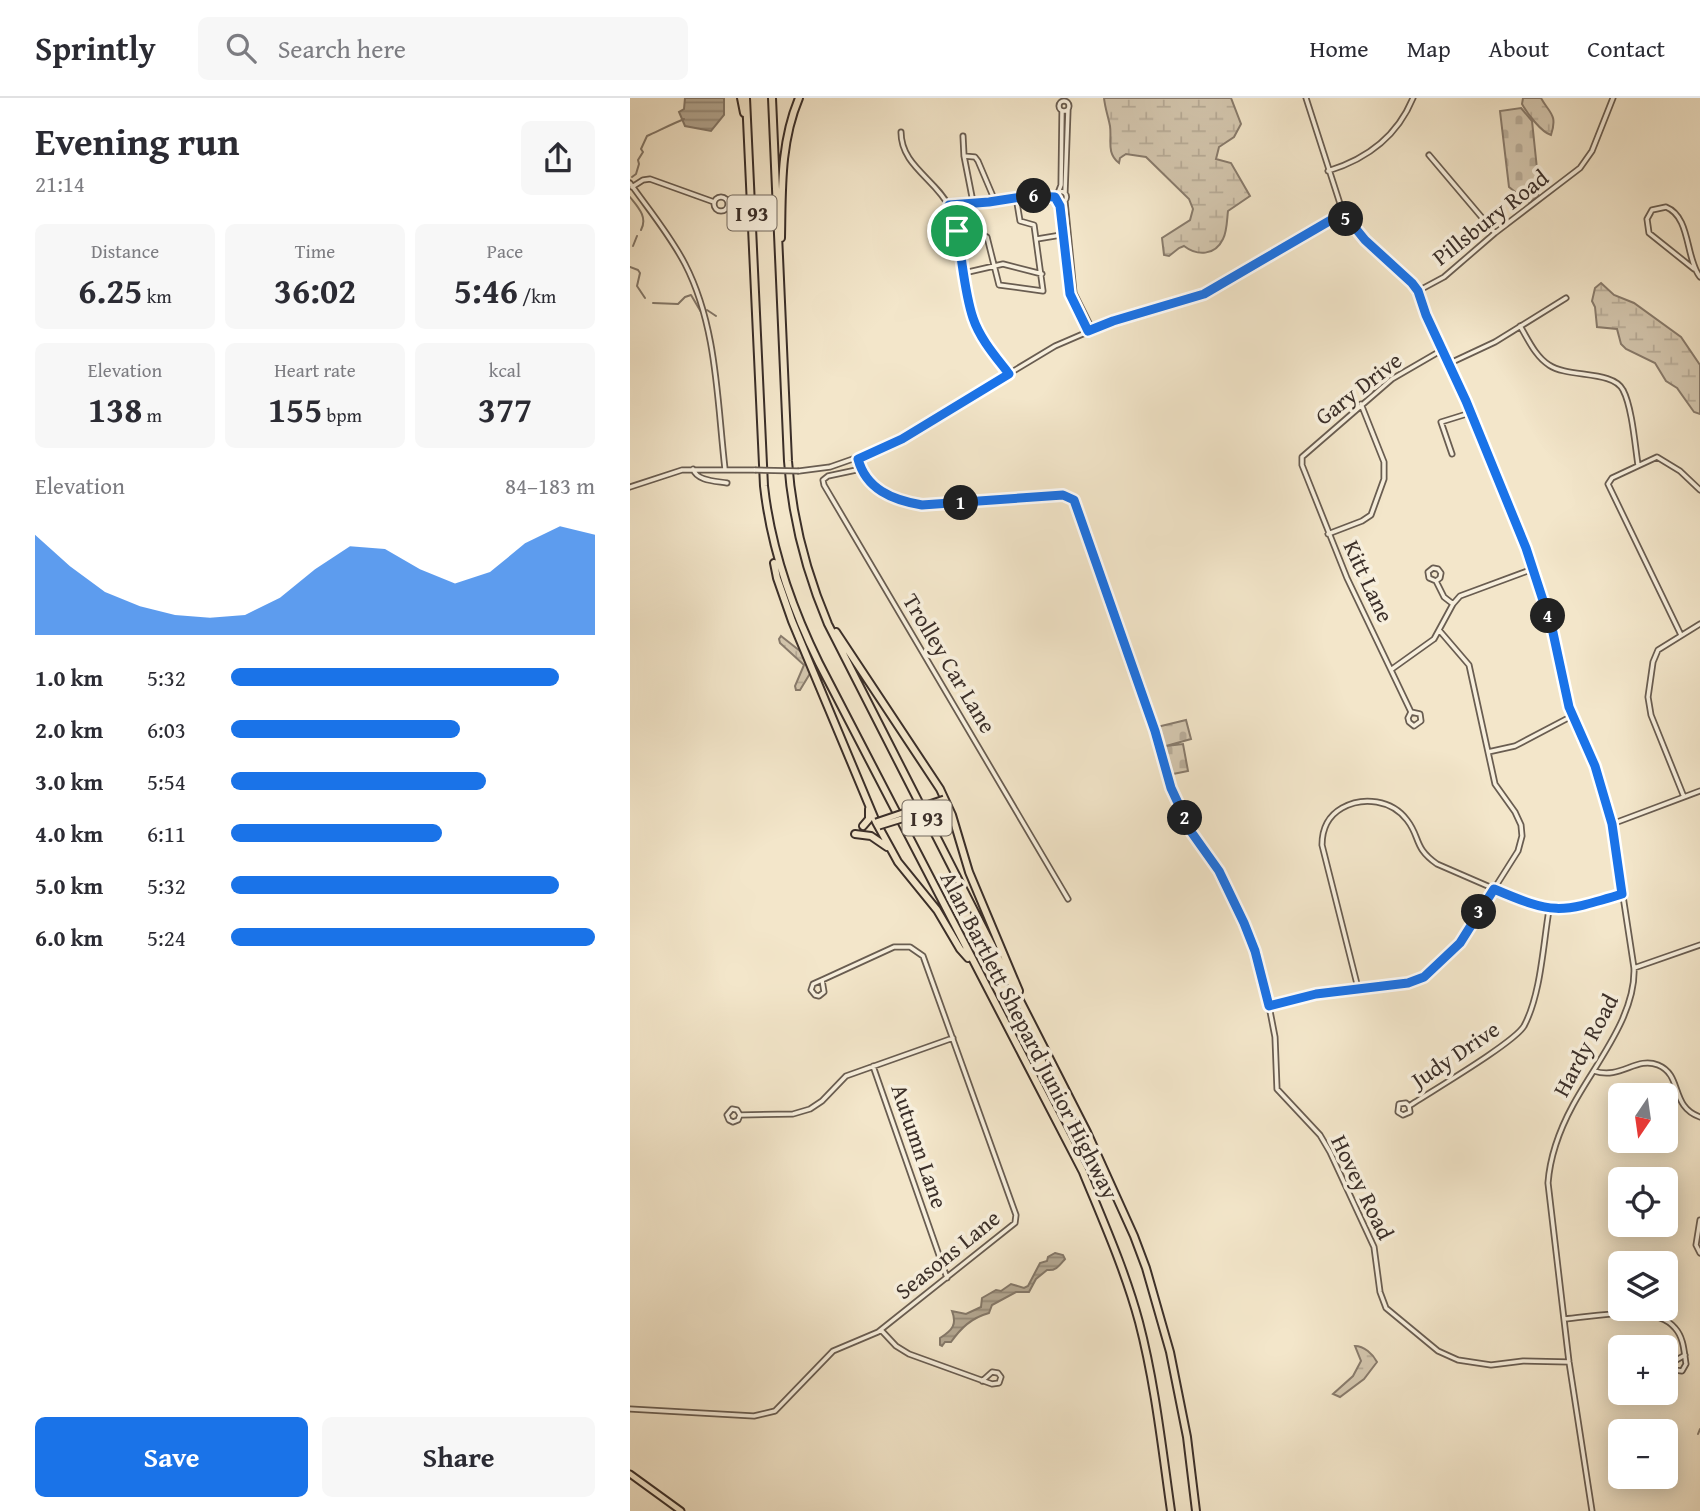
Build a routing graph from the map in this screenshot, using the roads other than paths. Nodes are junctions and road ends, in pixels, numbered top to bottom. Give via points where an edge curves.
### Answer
1 (744, 98) edge
2 (772, 98) edge
3 (799, 98) edge
4 (1306, 98) edge
5 (1413, 98) edge
6 (1613, 98) edge
7 (1065, 99) edge
8 (1067, 108) junction
9 (901, 132) dead end
10 (963, 136) dead end
11 (1429, 155) dead end
12 (964, 156) junction
13 (1328, 171) junction
14 (631, 185) edge
15 (1065, 193) junction
16 (1057, 195) junction
17 (1016, 197) junction
18 (995, 201) junction
19 (1065, 201) junction
20 (715, 202) dead end
21 (973, 202) junction
22 (1059, 202) junction
23 (949, 205) junction
24 (969, 212) dead end
25 (1343, 213) junction
26 (1495, 233) junction
27 (1061, 235) dead end
28 (1037, 239) junction
29 (993, 266) junction
30 (1694, 269) junction
31 (964, 273) junction
32 (1042, 274) junction
33 (1700, 277) edge
34 (779, 282) junction
35 (1418, 291) junction
36 (1566, 298) dead end
37 (1520, 326) junction
38 (1090, 330) junction
39 (1442, 350) junction
40 (1448, 364) junction
41 (1009, 374) junction
42 (1361, 404) junction
43 (1470, 413) junction
44 (1452, 454) dead end
45 (858, 459) junction
46 (1302, 460) joint
47 (1638, 465) junction
48 (693, 469) junction
49 (725, 469) junction
50 (861, 469) junction
51 (727, 483) dead end
52 (630, 487) edge
53 (1700, 490) edge
54 (1328, 534) junction
55 (774, 547) junction
56 (1533, 569) junction
57 (1436, 581) dead end
58 (1453, 604) junction
59 (828, 624) junction
60 (1700, 624) edge
61 (1439, 630) junction
62 (1681, 635) junction
63 (1391, 669) junction
64 (1411, 712) junction
65 (1572, 716) junction
66 (1488, 752) junction
67 (1700, 791) edge
68 (1684, 797) junction
69 (946, 802) junction
70 (868, 804) junction
71 (878, 824) junction
72 (1612, 824) junction
73 (863, 826) dead end
74 (855, 834) dead end
75 (894, 855) junction
76 (1494, 889) junction
77 (1622, 894) junction
78 (1068, 899) dead end
79 (1549, 910) junction
80 (1700, 945) edge
81 (975, 965) junction
82 (1633, 968) junction
83 (822, 980) junction
84 (1359, 989) junction
85 (1020, 1000) junction
86 (1269, 1006) junction
87 (953, 1038) junction
88 (873, 1066) junction
89 (1594, 1071) junction
90 (1409, 1106) dead end
91 (740, 1115) dead end
92 (1700, 1117) edge
93 (1700, 1220) edge
94 (1698, 1239) edge
95 (1700, 1252) edge
96 (947, 1278) junction
97 (1564, 1319) junction
98 (881, 1330) junction
99 (1685, 1355) junction
100 (1569, 1362) junction
101 (982, 1381) junction
102 (630, 1409) edge
103 (630, 1474) edge
104 (681, 1511) edge
105 (1171, 1511) edge
106 (1196, 1511) edge
107 (1592, 1511) edge

1 - 55 highway, Alan Bartlett Shepard Junior Highway / I 93 via 764,486
2 - 34 highway, Alan Bartlett Shepard Junior Highway / I 93
3 - 34 highway via 783,160
4 - 13 street, Pillsbury Road
5 - 13 street via 1401,122 1383,142 1359,159
6 - 26 street, Pillsbury Road via 1592,151 1580,168
7 - 8 street
7 - 8 street via 1059,107
8 - 15 street
8 - 16 street
9 - 23 street via 905,155
10 - 12 street
11 - 26 street
12 - 18 street via 978,161
12 - 21 street
13 - 25 street, Pillsbury Road
14 - 20 street via 650,179
14 - 49 street via 678,251 700,299 712,350
15 - 16 street
15 - 19 street
16 - 17 street
16 - 22 street
17 - 18 street
17 - 28 street via 1020,221 1034,225
18 - 21 street
19 - 22 street
19 - 38 street via 1074,293
21 - 23 street
22 - 38 street via 1070,294
23 - 31 street
24 - 29 street via 976,232 987,237
25 - 35 street, Pillsbury Road
25 - 38 street via 1204,294
26 - 35 street, Pillsbury Road via 1444,277
27 - 28 street
28 - 32 street
29 - 31 street
29 - 32 street via 1003,264
29 - 32 street via 999,285 1043,291
30 - 30 street via 1677,215 1666,207 1653,210 1647,219 1648,233
30 - 33 street
31 - 41 street via 979,330
34 - 59 highway, Alan Bartlett Shepard Junior Highway / I 93 via 792,499 803,553
35 - 39 street, Hardy Road
36 - 37 street
37 - 40 street
37 - 47 street via 1541,359 1552,367 1620,385
38 - 41 street
39 - 40 street, Hardy Road
39 - 42 street, Gary Drive via 1404,370
40 - 43 street, Hardy Road
41 - 45 street via 902,439
42 - 46 street, Gary Drive via 1305,452
42 - 54 street via 1383,459 1384,479 1371,515
43 - 44 street via 1441,422
43 - 56 street, Hardy Road
45 - 49 street, bridge via 799,471
45 - 50 street
46 - 54 street, Kitt Lane
47 - 53 street via 1660,457
47 - 62 street via 1608,484
48 - 49 street
48 - 51 street via 699,477
48 - 52 street
50 - 78 street, Trolley Car Lane via 828,476 824,485
50 - 86 street, Hovey Road via 874,487 922,505 1063,495 1074,500 1171,788 1244,923
54 - 63 street, Kitt Lane
55 - 70 highway via 784,601
55 - 81 highway, Alan Bartlett Shepard Junior Highway / I 93 via 806,637
56 - 58 street via 1463,594
56 - 65 street, Hardy Road
57 - 58 street
58 - 61 street
59 - 69 highway via 928,768
59 - 85 highway, Alan Bartlett Shepard Junior Highway / I 93
60 - 62 street
61 - 63 street via 1427,646
61 - 66 street via 1469,665
62 - 68 street via 1654,656 1648,697
63 - 64 street, Kitt Lane
64 - 64 street via 1409,722 1415,726 1422,718
65 - 66 street via 1515,746
65 - 72 street, Hardy Road via 1595,766
66 - 76 street via 1494,784 1519,818 1522,831 1518,851
67 - 68 street
68 - 72 street
69 - 71 main road, bridge
69 - 85 highway
70 - 71 highway
70 - 73 highway via 869,818
71 - 75 highway
72 - 77 street, Hardy Road
74 - 75 highway via 875,838
75 - 81 highway
76 - 79 street
76 - 84 street via 1463,938 1429,974 1408,983
76 - 84 street via 1429,858 1406,819 1393,807 1366,801 1340,809 1326,825 1322,845
77 - 79 street via 1570,909
77 - 82 street, Hardy Road
79 - 90 street, Judy Drive via 1538,980 1523,1028
80 - 82 street
81 - 105 highway, Alan Bartlett Shepard Junior Highway / I 93 via 1083,1172 1122,1269 1150,1371
82 - 89 street, Hardy Road via 1630,999
83 - 83 street, Seasons Lane via 825,991 815,995 812,986
83 - 87 street, Seasons Lane via 894,947 913,948 926,961
84 - 86 street
85 - 106 highway, Alan Bartlett Shepard Junior Highway / I 93 via 1087,1132 1146,1268 1174,1369
86 - 100 street, Hovey Road via 1277,1050 1277,1089 1330,1152 1374,1247 1386,1308 1438,1350 1458,1360 1488,1365
87 - 88 street
87 - 96 street, Seasons Lane via 1016,1221
88 - 91 street via 846,1076 810,1109 793,1114
88 - 96 street, Autumn Lane
89 - 92 street via 1608,1074 1644,1063 1660,1066 1672,1077 1683,1106
89 - 97 street, Hardy Road via 1570,1110 1549,1170
93 - 94 street
94 - 95 street
96 - 98 street, Seasons Lane
97 - 99 street via 1660,1316 1677,1331
97 - 100 street, Hardy Road
98 - 101 street via 906,1353
98 - 102 street, Seasons Lane via 833,1351 768,1414
99 - 99 street via 1673,1363 1677,1371 1685,1369
100 - 107 street, Hardy Road
101 - 101 street via 996,1385 1001,1377 994,1372
103 - 104 main road

